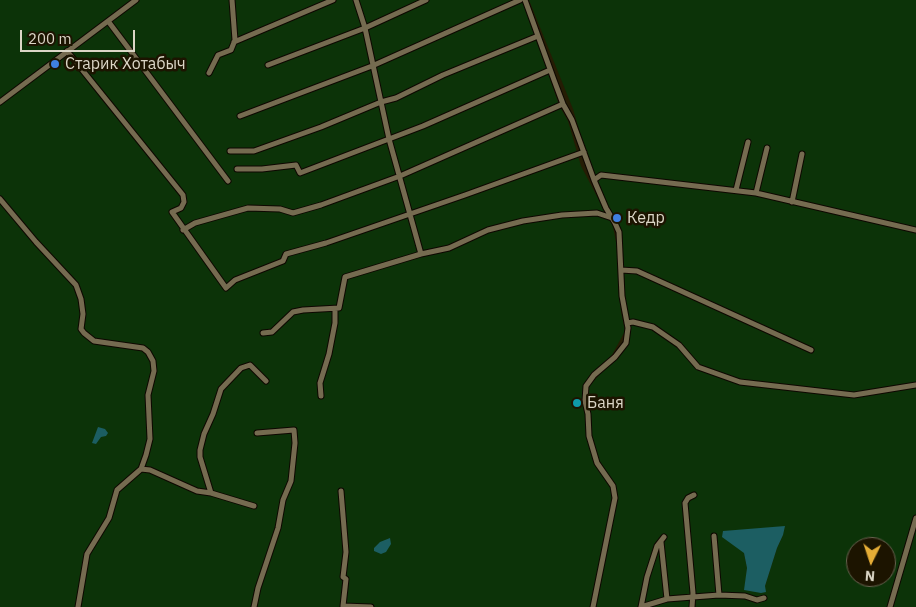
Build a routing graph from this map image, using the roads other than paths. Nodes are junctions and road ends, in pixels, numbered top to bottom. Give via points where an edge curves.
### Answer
1 (136, 0) edge
2 (232, 0) edge
3 (333, 0) edge
4 (356, 0) edge
5 (426, 0) edge
6 (520, 0) edge
7 (525, 0) edge
8 (108, 22) junction
9 (365, 28) junction
10 (538, 36) junction
11 (234, 42) junction
12 (67, 51) junction
13 (268, 65) dead end
14 (372, 66) junction
15 (550, 70) junction
16 (209, 72) dead end
17 (0, 102) edge
18 (382, 102) junction
19 (563, 104) junction
20 (240, 116) dead end
21 (390, 139) junction
22 (748, 142) dead end
23 (767, 148) dead end
24 (230, 151) dead end
25 (584, 152) junction
26 (802, 154) dead end
27 (238, 169) dead end
28 (400, 176) junction
29 (594, 180) junction
30 (228, 181) dead end
31 (736, 190) junction
32 (756, 193) junction
33 (0, 199) edge
34 (792, 202) junction
35 (410, 214) junction
36 (613, 218) junction
37 (183, 230) junction
38 (916, 230) edge
39 (420, 254) junction
40 (621, 270) junction
41 (335, 309) junction
42 (627, 323) junction
43 (263, 333) dead end
44 (811, 350) dead end
45 (266, 382) dead end
46 (916, 385) edge
47 (321, 396) dead end
48 (257, 433) dead end
49 (142, 469) junction
50 (341, 492) dead end
51 (211, 493) junction
52 (694, 495) dead end
53 (254, 506) dead end
54 (916, 518) edge
55 (714, 536) dead end
56 (718, 595) junction
57 (693, 597) junction
58 (764, 598) dead end
59 (668, 599) junction
60 (78, 607) edge
61 (254, 607) edge
62 (371, 607) edge
63 (593, 607) edge
64 (641, 607) edge
65 (692, 607) edge
66 (890, 607) edge

1 - 8 street
2 - 11 street
3 - 11 street
4 - 9 street
5 - 9 street
6 - 14 street
7 - 10 street
8 - 12 street
8 - 30 street
9 - 13 street
9 - 14 street
10 - 15 street
10 - 18 street
11 - 16 street via 231,50 218,55
12 - 17 street
12 - 37 street via 183,196 181,208 172,212
14 - 18 street
14 - 20 street
15 - 19 street
15 - 21 street
18 - 21 street
18 - 24 street via 254,152
19 - 25 street
19 - 28 street
21 - 27 street via 300,173 296,165 262,170
21 - 28 street
22 - 31 street
23 - 32 street
25 - 29 street
25 - 35 street
26 - 34 street
28 - 35 street
28 - 37 street via 293,213 248,208 195,223
29 - 31 street via 601,175
29 - 36 street
31 - 32 street
32 - 34 street
33 - 49 street via 76,285 81,299 81,329 84,334 94,341 143,348 153,361 154,372 148,395 150,439
34 - 38 street
35 - 37 street via 286,254 283,261 235,280 226,288
35 - 39 street
36 - 39 street via 597,213 538,218 488,230 449,248
36 - 40 street via 619,232
39 - 41 street via 345,277 339,308
40 - 42 street
40 - 44 street via 637,271
41 - 43 street via 293,312 272,332
41 - 47 street via 329,354 320,383
42 - 46 street via 652,327 679,345 698,367 740,382 854,395
42 - 63 street via 626,342 586,386 589,436 597,463 613,486 615,498
45 - 51 street via 250,364 241,368 221,389 200,450
48 - 61 street via 294,430 295,443 291,481
49 - 51 street via 197,491
49 - 60 street via 118,490 109,518 87,554
50 - 62 street via 346,552 343,606
51 - 53 street
52 - 57 street via 685,503
54 - 66 street
55 - 56 street
56 - 57 street
56 - 58 street
57 - 59 street
57 - 65 street
59 - 64 street
59 - 64 street via 663,539 657,546

